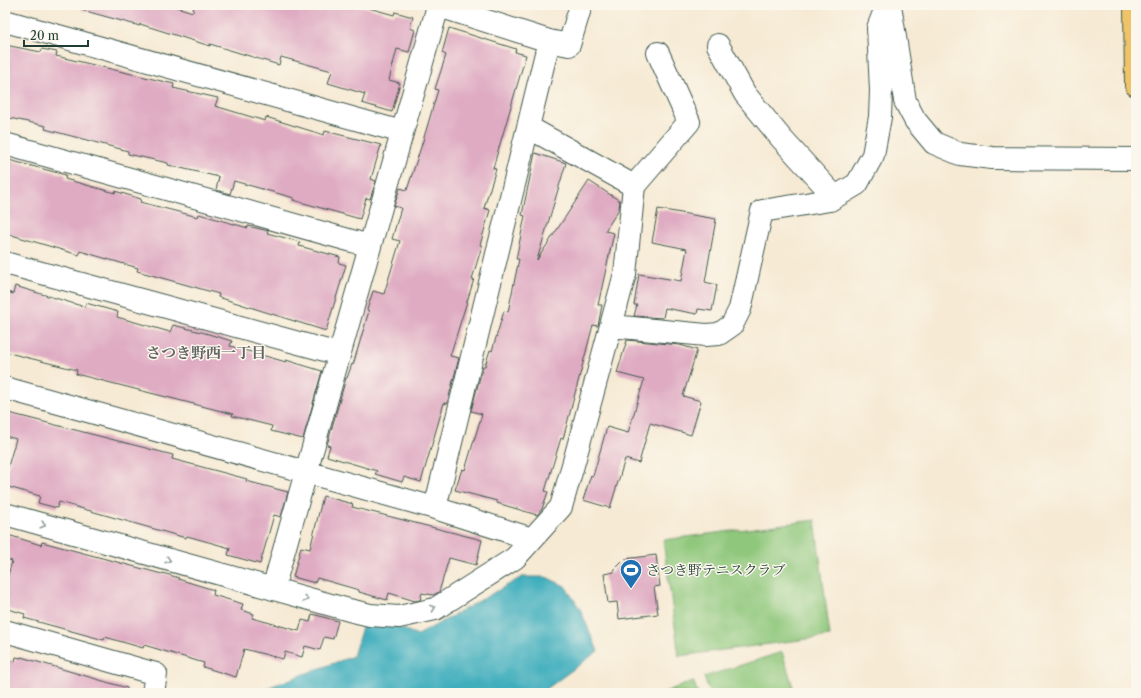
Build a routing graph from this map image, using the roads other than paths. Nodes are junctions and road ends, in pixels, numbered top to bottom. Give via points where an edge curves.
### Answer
1 (437, 5) edge
2 (581, 5) edge
3 (888, 5) edge
4 (1135, 5) edge
5 (5, 21) edge
6 (549, 41) junction
7 (718, 45) dead end
8 (658, 54) dead end
9 (1136, 85) edge
10 (528, 127) junction
11 (402, 132) junction
12 (5, 144) edge
13 (1136, 158) edge
14 (634, 186) junction
15 (835, 197) junction
16 (370, 246) junction
17 (5, 263) edge
18 (610, 326) junction
19 (339, 354) junction
20 (5, 388) edge
21 (305, 472) junction
22 (435, 508) junction
23 (5, 514) edge
24 (532, 539) junction
25 (273, 589) junction
26 (5, 631) edge
27 (153, 693) edge

1 - 6 street
1 - 11 street
2 - 6 street via 569,45
3 - 13 street via 905,101 915,120 934,143 960,154 992,158
3 - 15 street via 878,28 880,117 873,155 857,184
4 - 9 main road
5 - 11 street
6 - 10 street
7 - 15 street via 745,94 780,138
8 - 14 street via 689,122
10 - 14 street
10 - 22 street
11 - 16 street
12 - 16 street
14 - 18 street via 625,274
15 - 18 street via 830,200 762,211 740,309 732,325 719,334
16 - 19 street
17 - 19 street
18 - 24 street via 561,507
19 - 21 street
20 - 21 street
21 - 22 street
21 - 25 street
22 - 24 street
23 -> 25 street
25 -> 24 street via 370,615 399,616 435,609 515,558
26 - 27 street via 156,674

